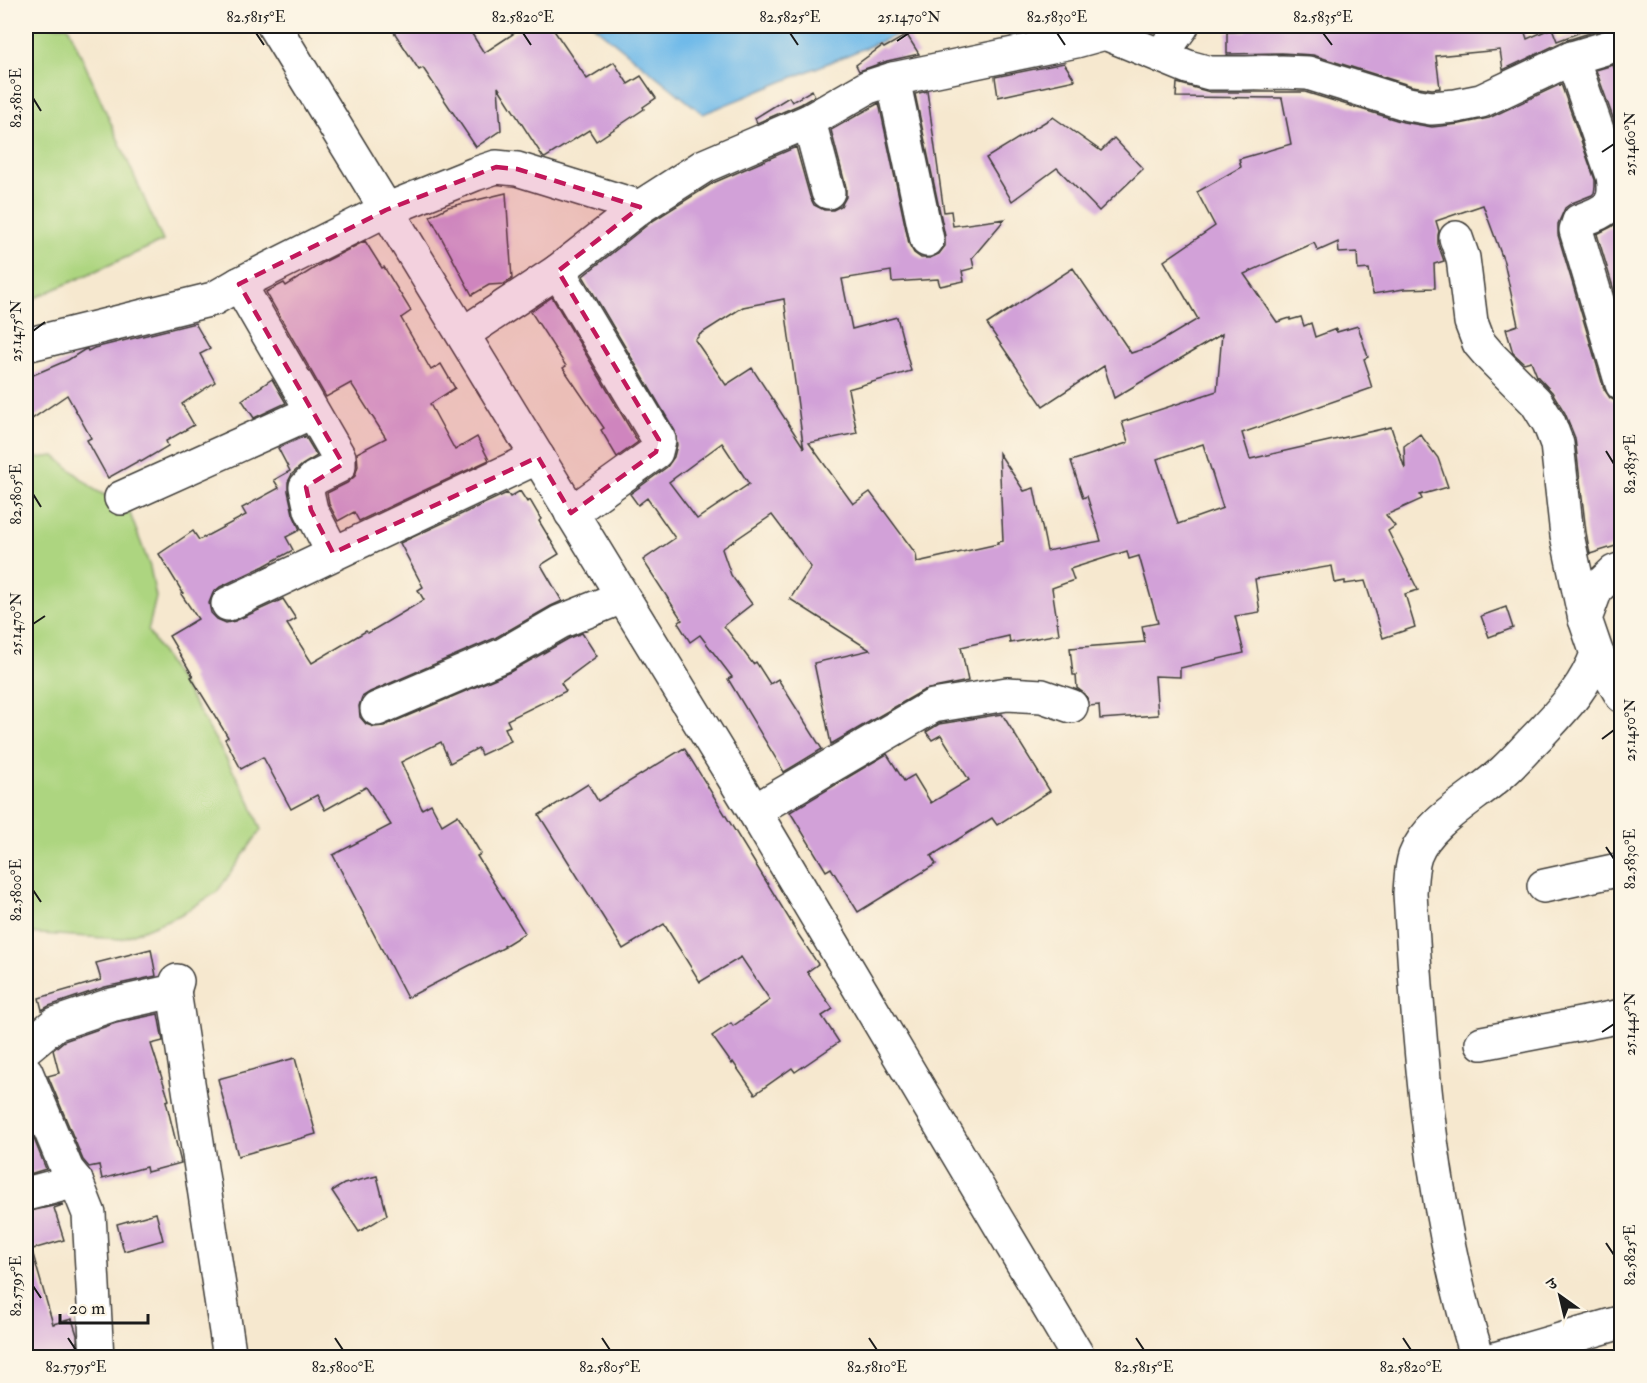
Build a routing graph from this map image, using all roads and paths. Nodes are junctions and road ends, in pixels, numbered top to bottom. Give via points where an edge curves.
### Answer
1 (274, 26) edge
2 (1182, 26) edge
3 (1106, 29) edge
4 (1622, 43) edge
5 (1161, 55) junction
6 (1572, 58) junction
7 (893, 79) junction
8 (809, 121) junction
9 (828, 192) dead end
10 (640, 207) junction
11 (386, 210) junction
12 (1456, 238) dead end
13 (927, 240) dead end
14 (558, 272) junction
15 (239, 284) junction
16 (463, 334) junction
17 (26, 345) edge
18 (1622, 384) edge
19 (312, 412) junction
20 (538, 457) junction
21 (121, 498) dead end
22 (572, 513) junction
23 (333, 553) junction
24 (1622, 569) edge
25 (622, 597) junction
26 (228, 604) dead end
27 (1585, 619) junction
28 (1597, 654) junction
29 (1622, 696) edge
30 (1071, 706) dead end
31 (378, 709) dead end
32 (754, 811) junction
33 (1622, 868) edge
34 (1544, 886) dead end
35 (1622, 1016) edge
36 (1482, 1043) dead end
37 (26, 1048) edge
38 (26, 1072) edge
39 (76, 1181) junction
40 (26, 1194) edge
41 (1622, 1322) edge
42 (97, 1358) edge
43 (230, 1358) edge
44 (1079, 1358) edge
45 (1478, 1358) edge
46 (1498, 1358) edge

1 - 11 street
2 - 5 street
3 - 5 street
3 - 7 street via 1067,43
4 - 6 street
5 - 6 street via 1210,73 1308,73 1431,108 1481,101
6 - 18 street via 1615,187 1605,210 1579,221 1576,230
7 - 8 street via 868,87
7 - 13 street
8 - 9 street
8 - 10 street via 704,166
10 - 11 street via 539,175 496,167
10 - 14 street
11 - 15 street
11 - 16 street
12 - 27 street via 1463,258 1471,322 1479,343 1536,402 1557,444 1567,535
14 - 16 street
14 - 22 street via 659,440 656,452
15 - 17 street via 213,298
15 - 19 street
16 - 20 street
19 - 21 street
19 - 23 street via 339,457 339,466 306,487 311,510
20 - 22 street
20 - 23 street
22 - 25 street
23 - 26 street
24 - 27 street via 1596,589
25 - 31 street via 560,622 503,656
25 - 32 street
27 - 28 street
28 - 29 street
28 - 45 street via 1590,673 1570,702 1503,772 1425,838 1411,873 1417,1010 1432,1143 1448,1248
30 - 32 street via 1042,696 1007,694 933,706
32 - 44 street
33 - 34 street
35 - 36 street
37 - 43 street via 55,1024 175,986
38 - 39 street via 67,1170
39 - 40 street
39 - 42 street via 89,1214
41 - 46 street

